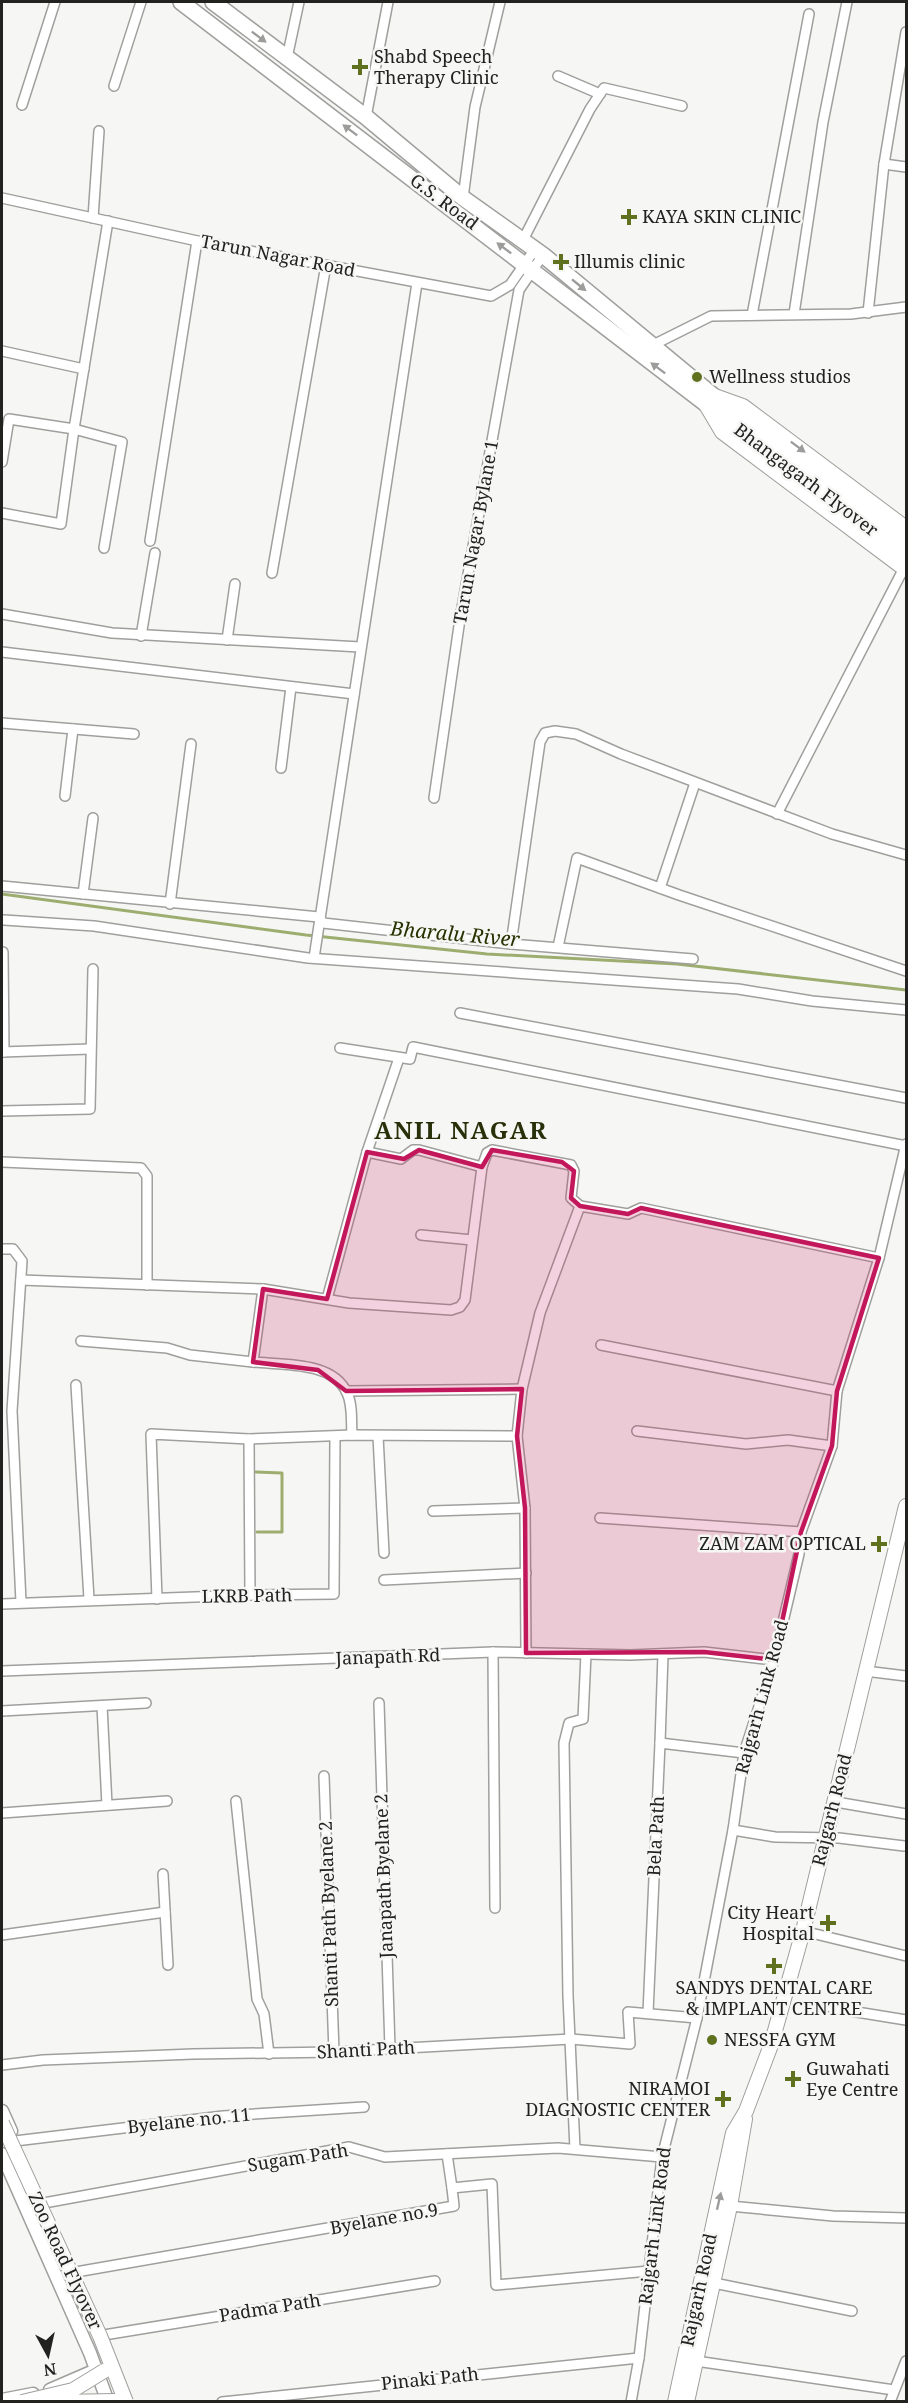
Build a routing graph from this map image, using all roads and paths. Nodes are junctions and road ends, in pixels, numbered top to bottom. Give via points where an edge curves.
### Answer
1 (55, 2) edge
2 (141, 2) edge
3 (181, 2) edge
4 (213, 2) edge
5 (299, 2) edge
6 (388, 2) edge
7 (500, 2) edge
8 (847, 2) edge
9 (809, 14) dead end
10 (906, 32) edge
11 (287, 58) junction
12 (558, 76) dead end
13 (114, 86) dead end
14 (600, 94) junction
15 (22, 105) dead end
16 (682, 106) dead end
17 (366, 117) junction
18 (99, 131) dead end
19 (884, 164) junction
20 (906, 167) edge
21 (2, 198) edge
22 (463, 198) junction
23 (93, 218) junction
24 (108, 221) junction
25 (197, 241) junction
26 (534, 248) junction
27 (326, 265) junction
28 (528, 267) junction
29 (417, 284) junction
30 (906, 307) edge
31 (868, 313) junction
32 (794, 314) junction
33 (752, 315) junction
34 (653, 345) junction
35 (2, 351) edge
36 (84, 369) junction
37 (709, 399) junction
38 (732, 418) junction
39 (74, 429) junction
40 (2, 462) edge
41 (2, 513) edge
42 (906, 528) edge
43 (150, 540) dead end
44 (906, 543) edge
45 (104, 548) dead end
46 (155, 553) dead end
47 (906, 565) edge
48 (272, 573) dead end
49 (235, 584) dead end
50 (2, 614) edge
51 (141, 636) junction
52 (227, 640) junction
53 (360, 647) junction
54 (2, 652) edge
55 (291, 687) junction
56 (354, 694) junction
57 (2, 723) edge
58 (73, 729) junction
59 (134, 734) dead end
60 (192, 744) dead end
61 (281, 768) dead end
62 (695, 783) junction
63 (65, 796) dead end
64 (434, 798) dead end
65 (777, 814) junction
66 (93, 818) dead end
67 (906, 855) edge
68 (2, 886) edge
69 (660, 888) junction
70 (83, 894) junction
71 (170, 904) junction
72 (319, 917) junction
73 (4, 920) dead end
74 (511, 944) junction
75 (558, 947) junction
76 (3, 952) dead end
77 (314, 958) junction
78 (693, 959) dead end
79 (93, 969) dead end
80 (906, 971) edge
81 (906, 1010) edge
82 (460, 1012) dead end
83 (340, 1048) dead end
84 (90, 1049) junction
85 (3, 1052) edge
86 (399, 1058) junction
87 (906, 1098) edge
88 (2, 1111) edge
89 (906, 1145) edge
90 (367, 1152) junction
91 (2, 1162) edge
92 (482, 1167) junction
93 (580, 1206) junction
94 (421, 1235) dead end
95 (472, 1240) junction
96 (2, 1249) edge
97 (879, 1258) junction
98 (21, 1280) junction
99 (147, 1284) junction
100 (263, 1289) junction
101 (327, 1299) junction
102 (81, 1341) dead end
103 (601, 1345) dead end
104 (253, 1362) junction
105 (76, 1385) dead end
106 (522, 1389) junction
107 (346, 1391) junction
108 (837, 1391) junction
109 (637, 1431) dead end
110 (352, 1435) junction
111 (378, 1436) junction
112 (517, 1436) junction
113 (335, 1437) junction
114 (249, 1439) junction
115 (832, 1446) junction
116 (906, 1506) edge
117 (525, 1508) junction
118 (433, 1511) dead end
119 (600, 1518) dead end
120 (801, 1532) junction
121 (901, 1548) edge
122 (384, 1553) dead end
123 (526, 1573) junction
124 (384, 1580) dead end
125 (250, 1594) junction
126 (89, 1599) junction
127 (157, 1599) junction
128 (21, 1602) junction
129 (2, 1604) edge
130 (493, 1652) junction
131 (526, 1653) junction
132 (586, 1654) junction
133 (663, 1654) junction
134 (774, 1660) junction
135 (2, 1671) edge
136 (865, 1671) junction
137 (906, 1676) edge
138 (146, 1703) dead end
139 (379, 1703) dead end
140 (102, 1706) junction
141 (2, 1711) edge
142 (660, 1743) junction
143 (744, 1753) junction
144 (324, 1776) dead end
145 (167, 1801) dead end
146 (236, 1801) dead end
147 (836, 1802) junction
148 (107, 1805) junction
149 (2, 1813) edge
150 (906, 1814) edge
151 (733, 1830) junction
152 (824, 1840) junction
153 (904, 1846) dead end
154 (163, 1874) dead end
155 (495, 1908) dead end
156 (165, 1912) junction
157 (803, 1931) junction
158 (2, 1935) edge
159 (906, 1956) edge
160 (168, 1965) dead end
161 (832, 2008) dead end
162 (648, 2013) junction
163 (697, 2018) junction
164 (906, 2020) edge
165 (571, 2039) junction
166 (390, 2049) junction
167 (334, 2052) junction
168 (269, 2054) junction
169 (2, 2065) edge
170 (364, 2107) dead end
171 (746, 2110) junction
172 (2, 2111) edge
173 (2, 2123) edge
174 (8, 2140) edge
175 (576, 2149) junction
176 (2, 2154) edge
177 (447, 2154) junction
178 (662, 2157) junction
179 (452, 2188) junction
180 (44, 2203) junction
181 (730, 2206) junction
182 (906, 2218) edge
183 (649, 2271) junction
184 (76, 2272) junction
185 (435, 2281) dead end
186 (714, 2283) junction
187 (852, 2311) dead end
188 (105, 2335) junction
189 (639, 2358) junction
190 (116, 2361) junction
191 (696, 2361) junction
192 (906, 2361) edge
193 (100, 2371) junction
194 (894, 2390) junction
195 (2, 2400) edge
196 (128, 2400) edge
197 (116, 2401) edge
198 (22, 2402) edge
199 (57, 2402) edge
200 (108, 2402) edge
201 (222, 2402) edge
202 (631, 2402) edge
203 (675, 2402) edge
204 (687, 2402) edge
205 (890, 2402) edge

1 - 15 street
2 - 13 street
28 -> 3 main road, G.S. Road
4 -> 11 main road
5 - 11 street
6 - 17 street
7 - 22 street via 475,107
8 - 32 street via 823,122
9 - 33 street
10 - 19 street
11 - 17 main road
12 - 14 street
14 - 16 street via 604,88 613,88
14 - 26 street, Tarun Nagar Road
17 - 22 main road
18 - 23 street
19 - 20 street
19 - 31 street
21 - 23 street, Tarun Nagar Road
22 - 26 main road
23 - 24 street, Tarun Nagar Road
24 - 25 street, Tarun Nagar Road
24 - 36 street
25 - 27 street, Tarun Nagar Road
25 - 43 street
26 - 28 street, Tarun Nagar Road
26 -> 34 main road
27 - 29 street, Tarun Nagar Road
27 - 48 street
28 - 29 street, Tarun Nagar Road via 510,285 490,296
37 -> 28 main road, G.S. Road
28 - 64 street, Tarun Nagar Bylane 1 via 519,290 484,480
29 - 53 street
30 - 31 street
31 - 32 street
32 - 33 street
33 - 34 street via 711,316
34 - 37 main road
35 - 36 street
36 - 39 street
37 - 38 main road, Bhangagarh Flyover
37 -> 42 main road via 743,406
37 - 47 main road via 722,432
38 - 44 main road, Bhangagarh Flyover
38 - 47 main road, Bhangagarh Flyover
39 - 40 street via 9,419
39 - 41 street via 61,524
39 - 45 street via 122,442
46 - 51 street
47 - 65 street
49 - 52 street
50 - 51 street
51 - 52 street
52 - 53 street
53 - 56 street
54 - 55 street
55 - 56 street
55 - 61 street
56 - 72 street
57 - 58 street
58 - 59 street
58 - 63 street
60 - 71 street
62 - 65 street
62 - 69 street
62 - 74 street via 576,734 545,734 540,741
65 - 67 street
66 - 70 street
68 - 70 street
69 - 75 street via 577,858
69 - 80 street
70 - 71 street
71 - 72 street
72 - 74 street via 323,923
72 - 77 street
73 - 77 street via 94,926
74 - 75 street
75 - 78 street
76 - 85 street
77 - 81 street via 738,989 812,1002
79 - 84 street
82 - 87 street
83 - 86 street
84 - 85 street
84 - 88 street via 90,1109
86 - 89 street via 410,1059 413,1047
86 - 90 street
89 - 97 street, Rajgarh Link Road
90 - 92 street via 401,1159 419,1150
90 - 101 street
91 - 99 street via 141,1168 147,1176
92 - 93 street via 487,1152 492,1150 571,1165 571,1198
92 - 95 street
93 - 97 street via 628,1214 641,1208
93 - 106 street via 540,1312
94 - 95 street
95 - 101 street via 465,1300 460,1307 452,1310
96 - 98 street via 18,1253 22,1261
97 - 108 street, Rajgarh Link Road
98 - 99 street
98 - 128 street via 12,1411
99 - 100 street
100 - 101 street
100 - 104 street
102 - 104 street via 167,1348 190,1355
103 - 108 street
104 - 107 street via 318,1370 330,1374
105 - 126 street
106 - 107 street
106 - 112 street
107 - 110 street
108 - 115 street, Rajgarh Link Road
109 - 115 street via 746,1444 788,1440
110 - 111 street
110 - 113 street
111 - 112 street
111 - 122 street
112 - 117 street
113 - 114 street
113 - 125 street, LKRB Path via 334,1594
114 - 125 street
114 - 127 street via 151,1434
115 - 120 street, Rajgarh Link Road
116 - 121 main road, Rajgarh Road
117 - 118 street
117 - 123 street
119 - 120 street
120 - 134 street, Rajgarh Link Road
121 - 136 main road, Rajgarh Road
123 - 124 street
123 - 131 street
125 - 127 street, LKRB Path
126 - 127 street, LKRB Path
126 - 128 street, LKRB Path
128 - 129 street, LKRB Path
130 - 131 street, Janapath Rd
130 - 135 street, Janapath Rd
130 - 155 street
131 - 132 street, Janapath Rd
132 - 133 street, Janapath Rd
132 - 165 street via 583,1719 569,1723 564,1743
133 - 134 street, Janapath Rd via 704,1653
133 - 142 street, Bela Path
134 - 143 street, Rajgarh Link Road
136 - 137 street
136 - 147 main road, Rajgarh Road
138 - 140 street
139 - 166 street, Janapath Byelane 2
140 - 141 street
140 - 148 street
142 - 143 street
142 - 162 street, Bela Path
143 - 151 street, Rajgarh Link Road
144 - 167 street, Shanti Path Byelane 2
145 - 148 street
146 - 168 street via 257,1999 264,2014
147 - 150 street
147 - 152 main road, Rajgarh Road
148 - 149 street
151 - 152 street
151 - 163 street, Rajgarh Link Road
152 - 153 street via 839,1838
152 - 157 main road, Rajgarh Road
154 - 156 street
156 - 158 street
156 - 160 street
157 - 159 street
157 - 171 main road, Rajgarh Road via 771,2045
161 - 164 street
162 - 163 street
162 - 165 street, Shanti Path via 628,2012 630,2044
163 - 178 street, Rajgarh Link Road
165 - 166 street, Shanti Path
165 - 175 street
166 - 167 street, Shanti Path
167 - 168 street, Shanti Path
168 - 169 street, Shanti Path via 43,2060
170 - 174 street, Byelane no. 11 via 223,2116
171 - 181 main road, Rajgarh Road
203 -> 171 main road, Rajgarh Road via 733,2133
172 - 174 street
173 - 196 main road, Zoo Road Flyover, bridge
174 - 180 street
174 - 193 main road, Zoo Road Flyover
175 - 177 street, Sugam Path
175 - 178 street, Sugam Path
176 - 193 street
177 - 179 street
177 - 180 street, Sugam Path via 385,2157 349,2147
178 - 183 street, Rajgarh Link Road
179 - 183 street, Byelane no.9 via 492,2184 496,2285
179 - 184 street, Byelane no.9 via 454,2206
180 - 184 street
181 - 182 street
181 - 186 main road, Rajgarh Road
183 - 189 street, Rajgarh Link Road
184 - 188 street
185 - 188 street, Padma Path
186 - 187 street
186 - 191 main road, Rajgarh Road
188 - 190 street
189 - 201 street, Pinaki Path
189 - 202 street, Rajgarh Link Road
190 - 193 street
190 - 196 street
191 - 194 street
191 - 204 main road, Rajgarh Road
192 - 194 street
193 - 195 street via 42,2392
193 - 197 main road, Zoo Road Flyover
193 - 198 main road, bridge via 73,2390
193 - 200 street
194 - 205 street
197 - 199 main road, bridge

